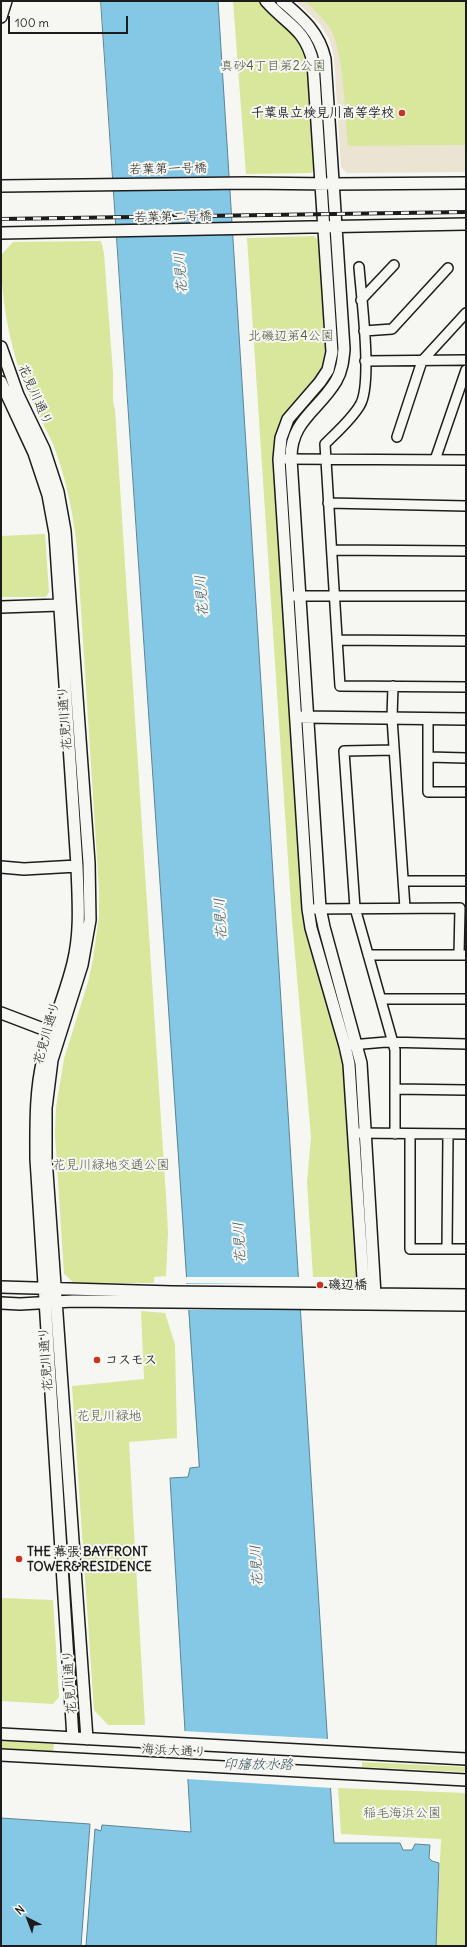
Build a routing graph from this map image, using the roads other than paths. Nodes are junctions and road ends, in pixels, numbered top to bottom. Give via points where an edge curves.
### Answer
1 (6, 1) edge
2 (266, 1) edge
3 (282, 1) edge
4 (1, 17) edge
5 (466, 183) edge
6 (328, 184) junction
7 (1, 186) edge
8 (466, 224) edge
9 (337, 226) junction
10 (325, 227) junction
11 (1, 233) edge
12 (394, 265) dead end
13 (359, 267) dead end
14 (448, 268) dead end
15 (361, 300) junction
16 (466, 313) edge
17 (364, 331) junction
18 (1, 347) edge
19 (422, 360) junction
20 (466, 360) edge
21 (365, 361) junction
22 (466, 370) edge
23 (1, 382) edge
24 (5, 400) edge
25 (397, 437) dead end
26 (279, 458) junction
27 (291, 459) junction
28 (325, 459) junction
29 (435, 460) junction
30 (466, 460) edge
31 (328, 503) junction
32 (466, 506) edge
33 (332, 550) junction
34 (466, 551) edge
35 (334, 595) junction
36 (288, 596) junction
37 (301, 596) junction
38 (466, 596) edge
39 (60, 605) junction
40 (1, 607) edge
41 (337, 640) junction
42 (466, 641) edge
43 (393, 686) junction
44 (466, 687) edge
45 (295, 717) junction
46 (308, 717) junction
47 (392, 718) junction
48 (428, 718) junction
49 (466, 719) edge
50 (394, 750) junction
51 (428, 758) junction
52 (466, 758) edge
53 (466, 792) edge
54 (77, 866) junction
55 (1, 868) edge
56 (404, 881) junction
57 (466, 881) edge
58 (320, 908) junction
59 (355, 908) junction
60 (405, 908) junction
61 (308, 909) junction
62 (368, 955) junction
63 (463, 955) edge
64 (381, 998) junction
65 (466, 999) edge
66 (1, 1013) edge
67 (51, 1032) junction
68 (394, 1043) junction
69 (358, 1044) junction
70 (466, 1044) edge
71 (345, 1046) junction
72 (395, 1090) junction
73 (466, 1090) edge
74 (353, 1133) junction
75 (366, 1133) junction
76 (395, 1134) junction
77 (410, 1134) junction
78 (448, 1134) junction
79 (466, 1134) edge
80 (447, 1249) junction
81 (466, 1249) edge
82 (1, 1287) edge
83 (50, 1289) junction
84 (364, 1294) junction
85 (466, 1295) edge
86 (172, 1298) junction
87 (320, 1298) junction
88 (373, 1299) junction
89 (51, 1302) junction
90 (1, 1303) edge
91 (466, 1305) edge
92 (1, 1734) edge
93 (73, 1738) junction
94 (87, 1739) junction
95 (1, 1755) edge
96 (466, 1760) edge
97 (466, 1780) edge

1 - 4 street
2 - 6 street via 301,33 307,42 313,62
3 - 6 street via 309,24 325,59
5 - 6 street, 若葉第一号橋
6 - 7 street, 若葉第一号橋 via 246,182
6 - 9 street
6 - 10 street
8 - 9 street, 若葉第二号橋
9 - 10 street, 若葉第二号橋
9 - 27 street via 344,349 342,366 330,390 300,424 293,440
10 - 11 street, 若葉第二号橋
10 - 26 street via 332,352 328,370 288,419 281,438
12 - 15 street
13 - 15 street
14 - 17 street via 392,329
15 - 17 street
16 - 19 street
17 - 21 street
18 - 83 street, 花見川通り via 18,395 44,449 58,492 65,531 89,863 90,920 87,940 82,965 52,1060 46,1108
19 - 20 street
19 - 21 street
19 - 25 street
21 - 28 street via 364,397 355,412 325,444
22 - 29 street
23 - 24 street, 花見川通り
24 - 39 street, 花見川通り via 34,453 48,495 55,533
26 - 27 street
26 - 36 street
27 - 28 street
27 - 37 street
28 - 29 street
28 - 31 street
29 - 30 street
31 - 32 street
31 - 33 street
33 - 34 street
33 - 35 street
35 - 37 street
35 - 38 street
35 - 41 street
36 - 37 street
36 - 45 street
37 - 46 street
39 - 40 street
39 - 54 street, 花見川通り
41 - 42 street
41 - 43 street via 340,686
43 - 44 street
43 - 47 street
45 - 46 street
45 - 61 street
46 - 47 street
46 - 58 street
47 - 48 street
47 - 50 street
48 - 49 street
48 - 51 street
50 - 56 street
50 - 59 street via 344,751
51 - 52 street
51 - 53 street via 428,792
54 - 55 street
54 - 67 street, 花見川通り via 79,917 73,963
56 - 57 street
56 - 60 street
58 - 59 street
58 - 61 street
58 - 69 street
59 - 60 street
59 - 62 street
60 - 63 street via 460,908
61 - 71 street via 311,928
62 - 63 street
62 - 64 street
64 - 65 street
64 - 68 street
66 - 67 street
67 - 83 street, 花見川通り via 42,1060 36,1109 36,1159
68 - 69 street
68 - 70 street
68 - 72 street
69 - 71 street
69 - 75 street
71 - 74 street via 349,1064
72 - 73 street
72 - 76 street
74 - 75 street
74 - 84 street
75 - 76 street
75 - 88 street
76 - 77 street
77 - 78 street
77 - 80 street via 410,1249
78 - 79 street
78 - 80 street
80 - 81 street
82 - 83 street
83 - 86 street
83 - 89 street, 花見川通り
84 - 87 street
84 - 88 street
85 - 88 street
86 - 87 street
86 - 89 street
87 - 88 street
88 - 91 street
89 - 90 street
89 - 93 street, 花見川通り
89 - 94 street, 花見川通り
92 - 93 street, 海浜大通り
93 - 94 street, 海浜大通り
94 - 96 street, 海浜大通り
95 - 97 street, 海浜大通り

